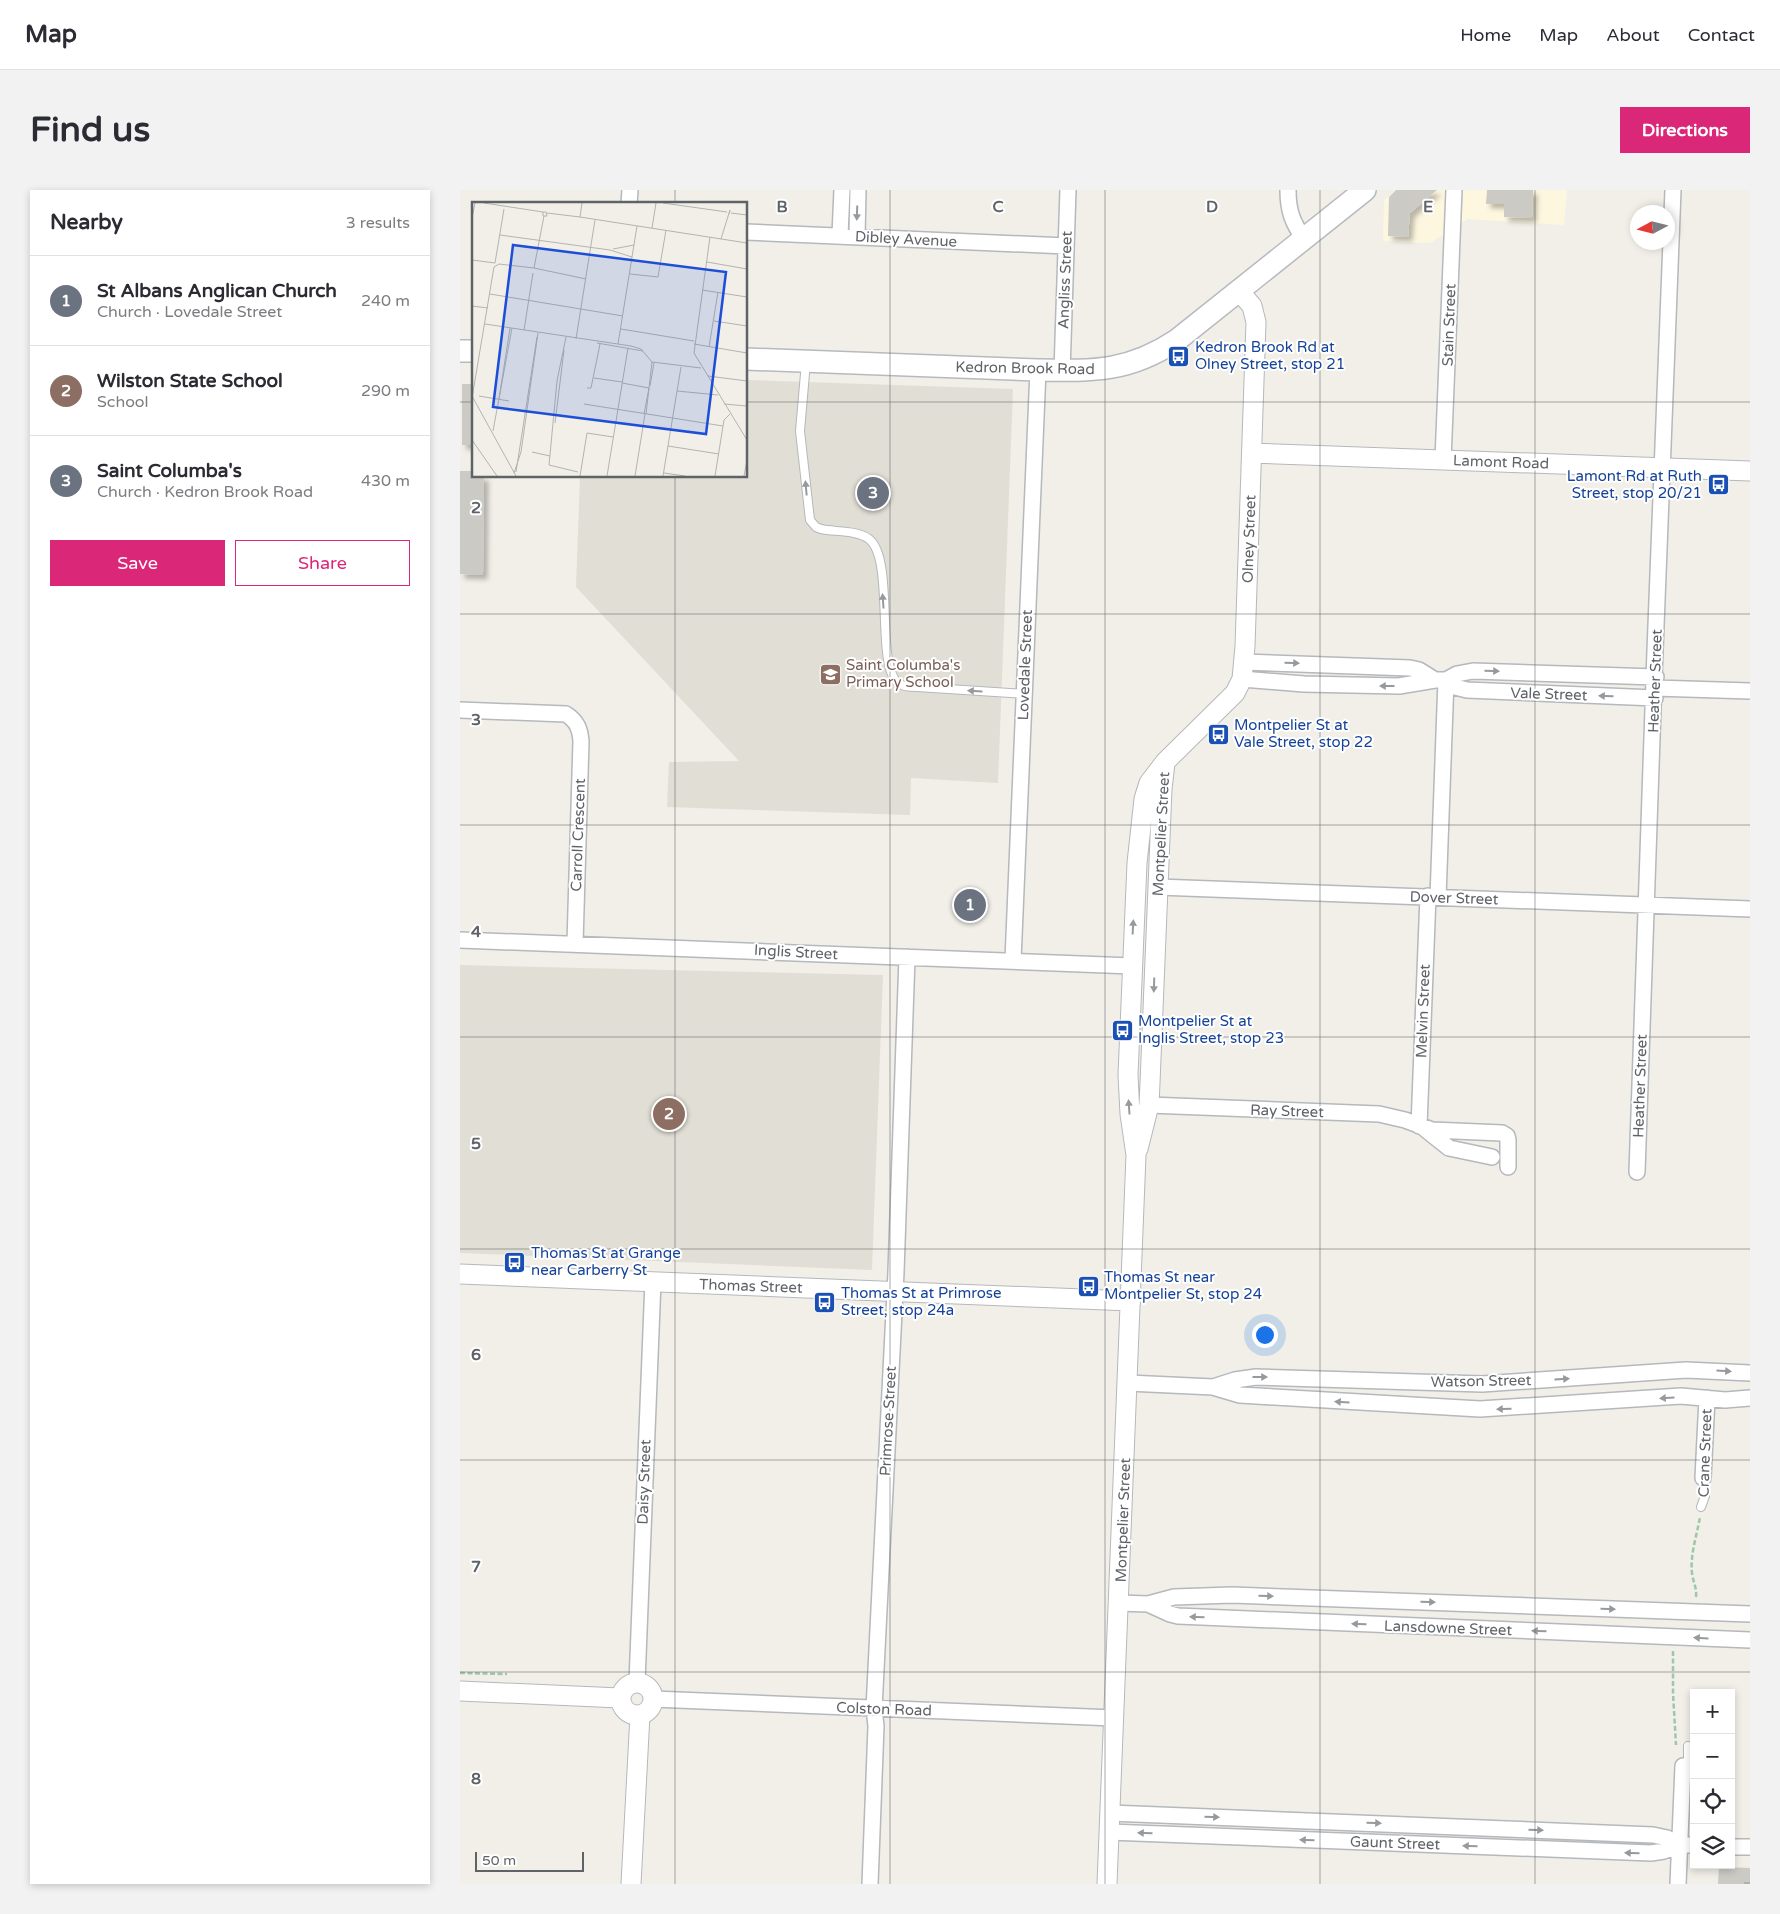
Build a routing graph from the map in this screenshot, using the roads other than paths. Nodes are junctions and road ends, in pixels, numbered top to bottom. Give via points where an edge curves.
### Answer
1 (842, 190) edge
2 (858, 190) edge
3 (1068, 190) edge
4 (1288, 190) edge
5 (1365, 190) edge
6 (1454, 190) edge
7 (1673, 190) edge
8 (748, 232) edge
9 (840, 235) junction
10 (857, 236) junction
11 (1304, 238) junction
12 (1066, 246) junction
13 (1239, 291) junction
14 (748, 359) edge
15 (806, 361) junction
16 (1038, 370) junction
17 (1062, 371) junction
18 (1252, 453) junction
19 (1443, 460) junction
20 (1662, 468) junction
21 (1750, 471) edge
22 (1243, 671) junction
23 (1441, 680) junction
24 (1655, 688) junction
25 (1750, 691) edge
26 (1024, 694) junction
27 (460, 710) edge
28 (1165, 762) junction
29 (1158, 886) junction
30 (1433, 897) junction
31 (1645, 906) junction
32 (1750, 909) edge
33 (460, 940) edge
34 (575, 943) junction
35 (906, 957) junction
36 (1013, 960) junction
37 (1132, 966) junction
38 (1149, 1105) junction
39 (1421, 1127) junction
40 (1136, 1155) junction
41 (1492, 1157) dead end
42 (1508, 1167) dead end
43 (1637, 1172) dead end
44 (460, 1274) edge
45 (653, 1282) junction
46 (894, 1291) junction
47 (1131, 1301) junction
48 (1750, 1373) edge
49 (1128, 1383) junction
50 (1213, 1387) junction
51 (1707, 1398) junction
52 (1750, 1398) edge
53 (1703, 1478) joint
54 (1701, 1507) dead end
55 (1120, 1603) junction
56 (1148, 1604) junction
57 (1750, 1614) edge
58 (1750, 1640) edge
59 (636, 1682) junction
60 (460, 1691) edge
61 (620, 1698) junction
62 (653, 1699) junction
63 (874, 1709) junction
64 (640, 1715) junction
65 (1114, 1718) junction
66 (1688, 1746) dead end
67 (1680, 1760) joint
68 (1110, 1822) junction
69 (1687, 1845) edge
70 (1735, 1847) edge
71 (1750, 1847) edge
72 (630, 1884) edge
73 (870, 1884) edge
74 (1108, 1884) edge
75 (1678, 1884) edge

1 - 9 street
2 -> 10 street
3 - 12 street, Angliss Street
4 - 11 street via 1290,214
5 - 11 main road, Kedron Brook Road
6 - 19 street, Stain Street
7 - 20 street, Heather Street
8 - 9 street, Dibley Avenue
9 - 10 street, Dibley Avenue
10 - 12 street, Dibley Avenue
11 - 13 main road, Kedron Brook Road
12 - 17 street, Angliss Street
13 - 17 main road, Kedron Brook Road via 1177,340 1148,357 1116,368
13 - 18 street, Olney Street via 1252,306 1256,322
14 - 15 main road, Kedron Brook Road
15 - 16 main road, Kedron Brook Road
26 -> 15 lane via 917,687 902,685 894,679 888,657 877,548 866,537 821,530 810,520 800,431
16 - 17 main road, Kedron Brook Road
16 - 26 street, Lovedale Street
18 - 19 street, Lamont Road
18 - 22 street, Olney Street
19 - 20 street, Lamont Road
20 - 21 street, Lamont Road
20 - 24 street, Heather Street
23 -> 22 street, Vale Street via 1399,686 1304,684
22 -> 23 street, Vale Street via 1410,668
22 - 28 street, Olney Street via 1230,700
24 -> 23 street, Vale Street via 1467,690
23 -> 24 street, Vale Street via 1462,672 1487,671
23 - 30 street, Melvin Street
24 - 25 street, Vale Street
24 - 31 street, Heather Street
26 - 36 street, Lovedale Street
27 - 34 street, Carroll Crescent via 566,714 585,725 581,741
28 - 29 street, Montpelier Street
37 -> 28 street, Montpelier Street via 1141,815 1147,787
29 - 30 street, Dover Street
29 -> 38 street, Montpelier Street
30 - 31 street, Dover Street
30 - 39 street, Melvin Street
31 - 32 street, Dover Street
31 - 43 street, Heather Street
33 - 34 street, Inglis Street
34 - 35 street, Inglis Street
35 - 36 street, Inglis Street
35 - 46 street, Primrose Street
36 - 37 street, Inglis Street
40 -> 37 street, Montpelier Street via 1128,1088
38 - 39 street, Ray Street via 1379,1114
38 - 40 street, Montpelier Street
39 - 41 street, Ray Street via 1449,1148
39 - 42 street, Ray Street via 1504,1134 1508,1140
40 - 47 street, Montpelier Street
44 - 45 street, Thomas Street
45 - 46 street, Thomas Street
45 - 59 street, Daisy Street
46 - 47 street, Thomas Street
46 - 63 street, Primrose Street
47 - 49 street, Montpelier Street
50 -> 48 street, Watson Street via 1256,1377 1482,1384 1686,1370
49 - 50 street, Watson Street
49 - 55 street, Montpelier Street
51 -> 50 street, Watson Street via 1681,1396 1480,1409 1240,1394
51 - 52 street, Watson Street
51 - 53 street, Crane Street
53 - 54 lane, Crane Street via 1705,1496
55 - 56 street, Lansdowne Street
55 - 65 street, Montpelier Street
56 -> 57 street, Lansdowne Street via 1174,1597 1232,1595
58 -> 56 street, Lansdowne Street via 1178,1616
59 - 61 street via 625,1687
59 - 62 street via 649,1687
60 - 61 street
61 - 64 street via 624,1709
62 - 63 street, Colston Road
62 - 64 street via 651,1706
63 - 65 street, Colston Road
63 - 73 street, Primrose Street
64 - 72 street
65 - 68 street, Montpelier Street
66 - 67 lane via 1688,1760
67 - 69 street
68 - 69 street, Gaunt Street via 1653,1834
68 - 74 street, Montpelier Street
69 - 75 street
70 - 71 street

